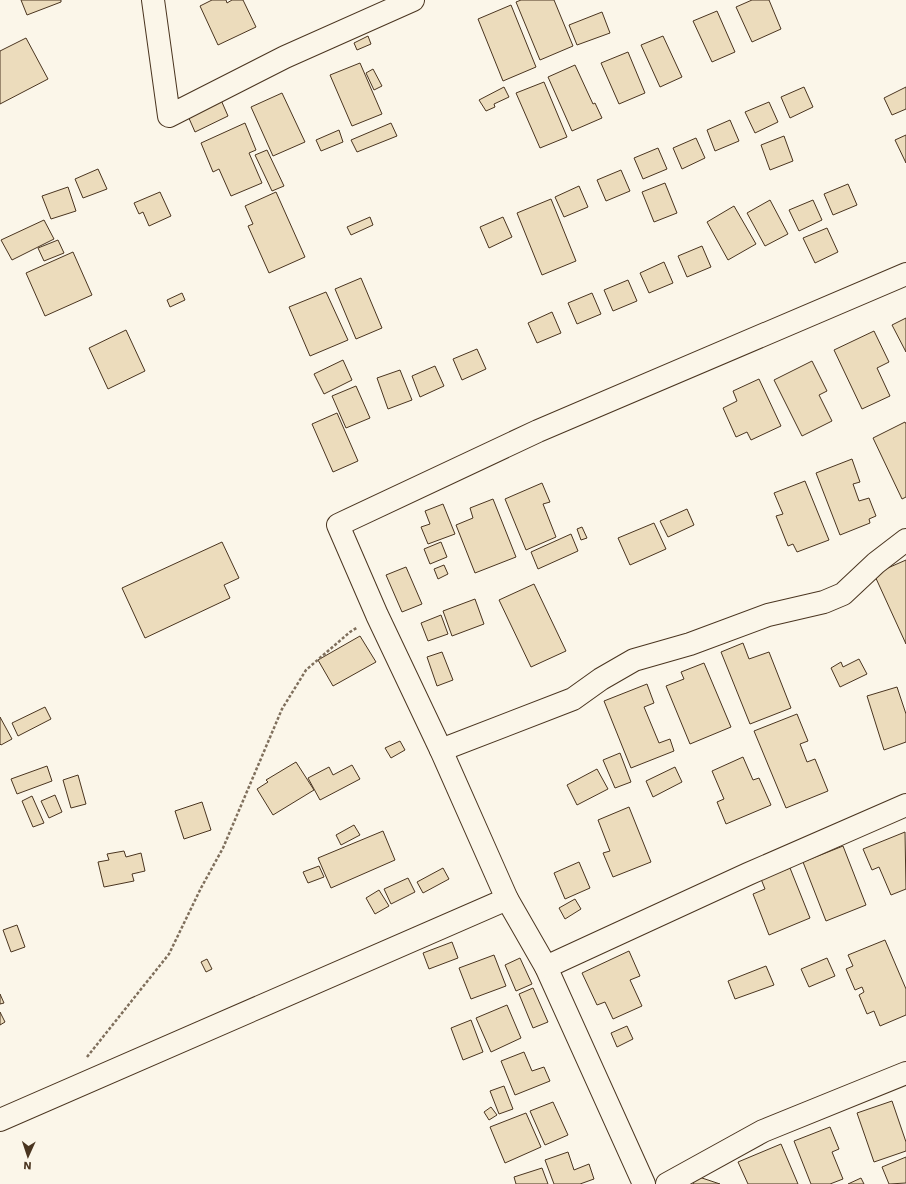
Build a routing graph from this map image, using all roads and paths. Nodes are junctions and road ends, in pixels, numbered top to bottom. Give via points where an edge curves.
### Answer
1 (153, 0) edge
2 (413, 0) edge
3 (906, 274) edge
4 (906, 540) edge
5 (377, 615) junction
6 (442, 750) junction
7 (906, 805) edge
8 (507, 899) junction
9 (546, 967) junction
10 (86, 1058) dead end
11 (906, 1073) edge
12 (0, 1120) edge
13 (644, 1184) edge
14 (667, 1184) edge

1 - 2 street via 169,116 285,57
3 - 5 street via 538,431 338,525
4 - 6 street via 876,563 843,594 824,602 768,614 690,644 634,660 573,699
5 - 6 street
5 - 10 path via 350,632 306,670 282,709 223,848 169,954
6 - 8 street
7 - 9 street
8 - 9 street
8 - 12 street
9 - 13 street
11 - 14 street via 763,1131

